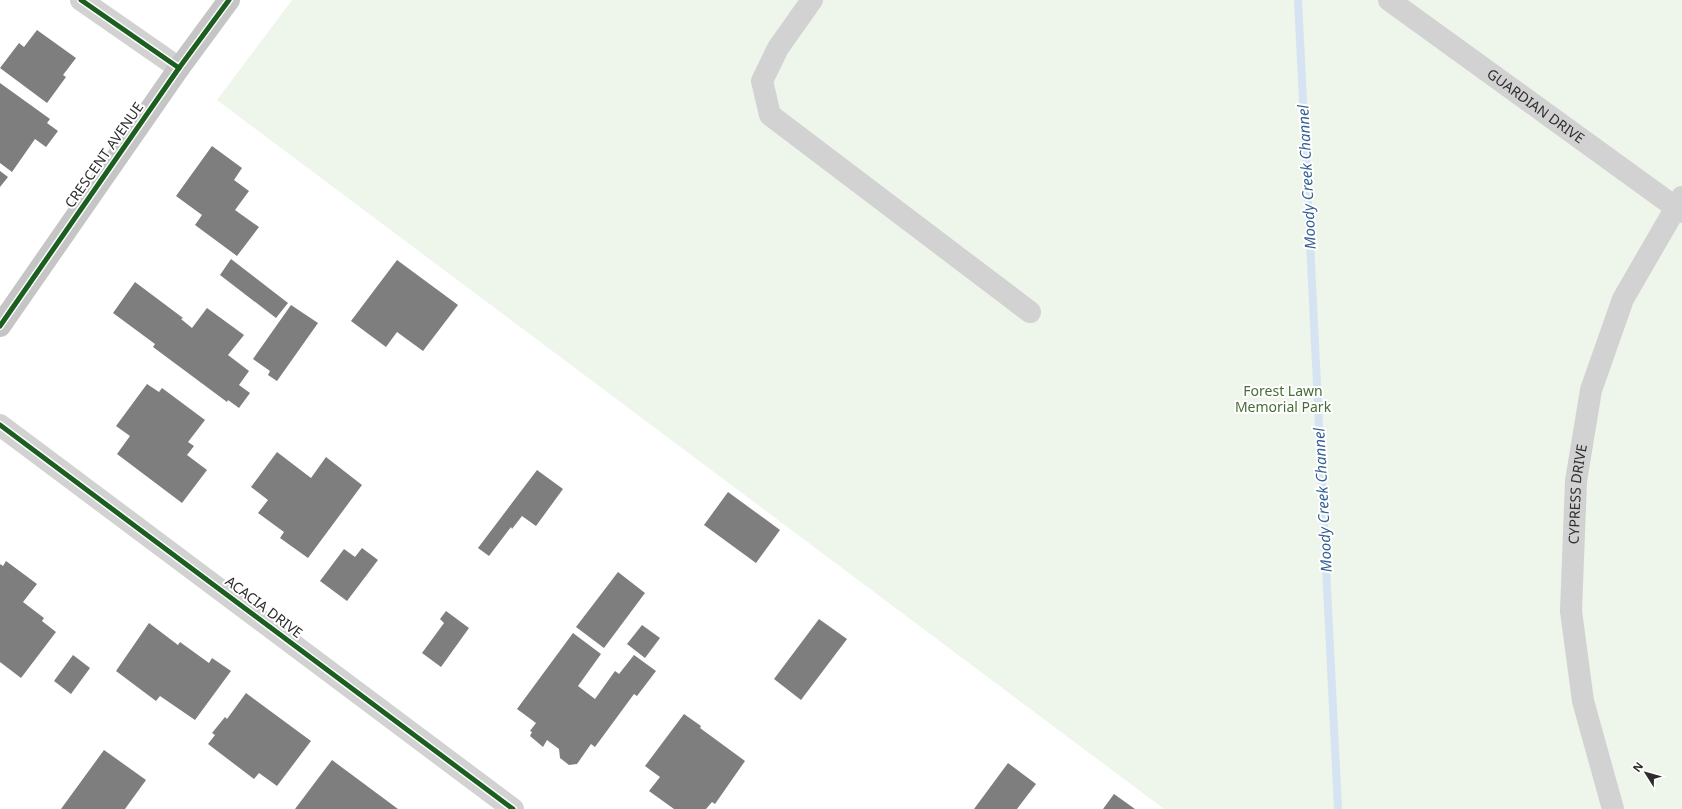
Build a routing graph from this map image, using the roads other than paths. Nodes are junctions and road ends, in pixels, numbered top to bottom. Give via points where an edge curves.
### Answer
1 (81, 0) edge
2 (229, 0) edge
3 (812, 0) edge
4 (1389, 0) edge
5 (179, 68) junction
6 (1680, 205) edge
7 (1030, 312) dead end
8 (0, 326) edge
9 (0, 425) edge
10 (513, 809) edge
11 (1614, 809) edge

1 - 5 street
2 - 5 main road, CRESCENT AVENUE
3 - 7 street via 778,48 762,81 770,115
4 - 6 street, GUARDIAN DRIVE
5 - 8 main road, CRESCENT AVENUE
6 - 11 street, CYPRESS DRIVE via 1623,299 1591,390 1576,481 1571,611 1583,701
9 - 10 street, ACACIA DRIVE

